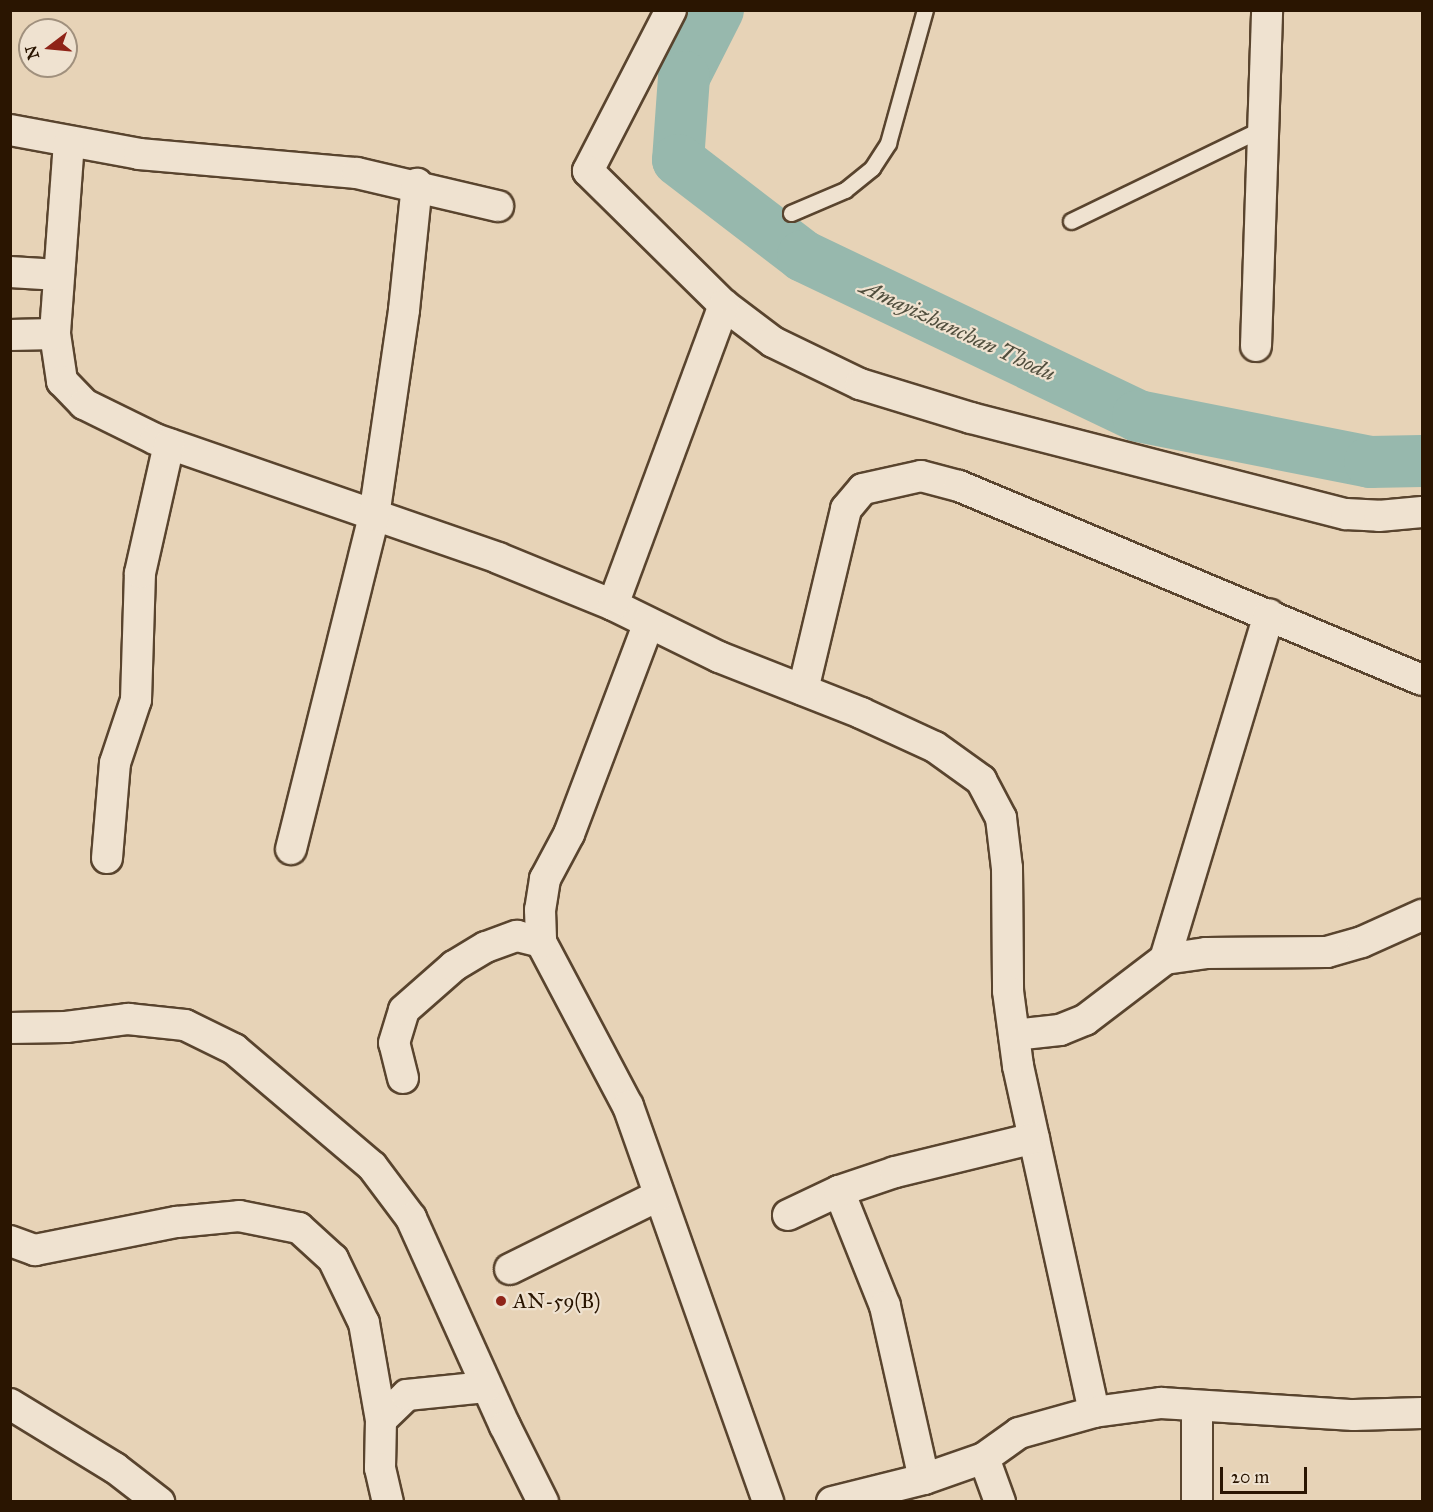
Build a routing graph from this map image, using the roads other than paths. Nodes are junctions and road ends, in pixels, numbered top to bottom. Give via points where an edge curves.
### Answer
1 (671, 10) edge
2 (925, 10) edge
3 (1267, 10) edge
4 (1263, 129) junction
5 (10, 130) edge
6 (69, 142) junction
7 (417, 184) junction
8 (498, 206) dead end
9 (791, 213) dead end
10 (1071, 221) dead end
11 (10, 272) edge
12 (59, 275) junction
13 (724, 305) junction
14 (54, 334) junction
15 (10, 335) edge
16 (1256, 346) dead end
17 (170, 444) junction
18 (1422, 512) edge
19 (374, 516) junction
20 (613, 605) junction
21 (1269, 614) junction
22 (648, 625) junction
23 (1422, 680) edge
24 (803, 690) junction
25 (291, 849) dead end
26 (107, 858) dead end
27 (1422, 915) edge
28 (542, 942) junction
29 (1165, 959) junction
30 (10, 1028) edge
31 (1014, 1035) junction
32 (403, 1078) dead end
33 (1034, 1137) junction
34 (838, 1191) junction
35 (658, 1196) junction
36 (788, 1215) dead end
37 (10, 1241) edge
38 (510, 1269) dead end
39 (486, 1387) junction
40 (10, 1404) edge
41 (1197, 1406) junction
42 (1094, 1412) junction
43 (1422, 1413) edge
44 (381, 1420) junction
45 (984, 1458) junction
46 (924, 1479) junction
47 (159, 1502) edge
48 (388, 1502) edge
49 (543, 1502) edge
50 (768, 1502) edge
51 (832, 1502) edge
52 (1000, 1502) edge
53 (1197, 1502) edge

1 - 13 street via 588,171
2 - 9 lane via 888,143 872,168 845,190
3 - 4 street
4 - 10 lane
4 - 16 street
5 - 6 street
6 - 7 street via 139,154 357,173
6 - 12 street
7 - 8 street
7 - 19 street via 404,310
11 - 12 street
12 - 14 street
13 - 18 street via 773,342 860,384 971,418 1346,514
13 - 20 street
14 - 15 street
14 - 17 street via 62,381 84,404
17 - 19 street
17 - 26 street via 140,573 136,700 115,762
19 - 20 street via 498,558
19 - 25 street
20 - 22 street
21 - 23 street
21 - 24 street via 959,486 921,476 897,478 863,489 846,509
21 - 29 street
22 - 24 street
22 - 28 street via 569,834 545,879 540,910
24 - 31 street via 935,747 981,780 1001,818 1008,991
27 - 29 street via 1362,942 1327,952 1206,953
28 - 32 street via 517,936 486,947 454,966 404,1010 394,1043
28 - 35 street via 628,1106
29 - 31 street via 1084,1020 1060,1030
30 - 39 street via 66,1028 128,1019 185,1026 234,1049 372,1166 411,1218
31 - 33 street
33 - 34 street via 895,1172
33 - 42 street
34 - 36 street
34 - 46 street via 885,1306
35 - 38 street
35 - 50 street
37 - 44 street via 35,1250 177,1222 240,1216 299,1228 333,1259 364,1323
39 - 44 street via 407,1395
39 - 49 street
40 - 47 street via 115,1468
41 - 42 street via 1161,1403
41 - 43 street via 1354,1415
41 - 53 street
42 - 45 street via 1019,1433
44 - 48 street via 380,1468
45 - 46 street
45 - 52 street
46 - 51 street

